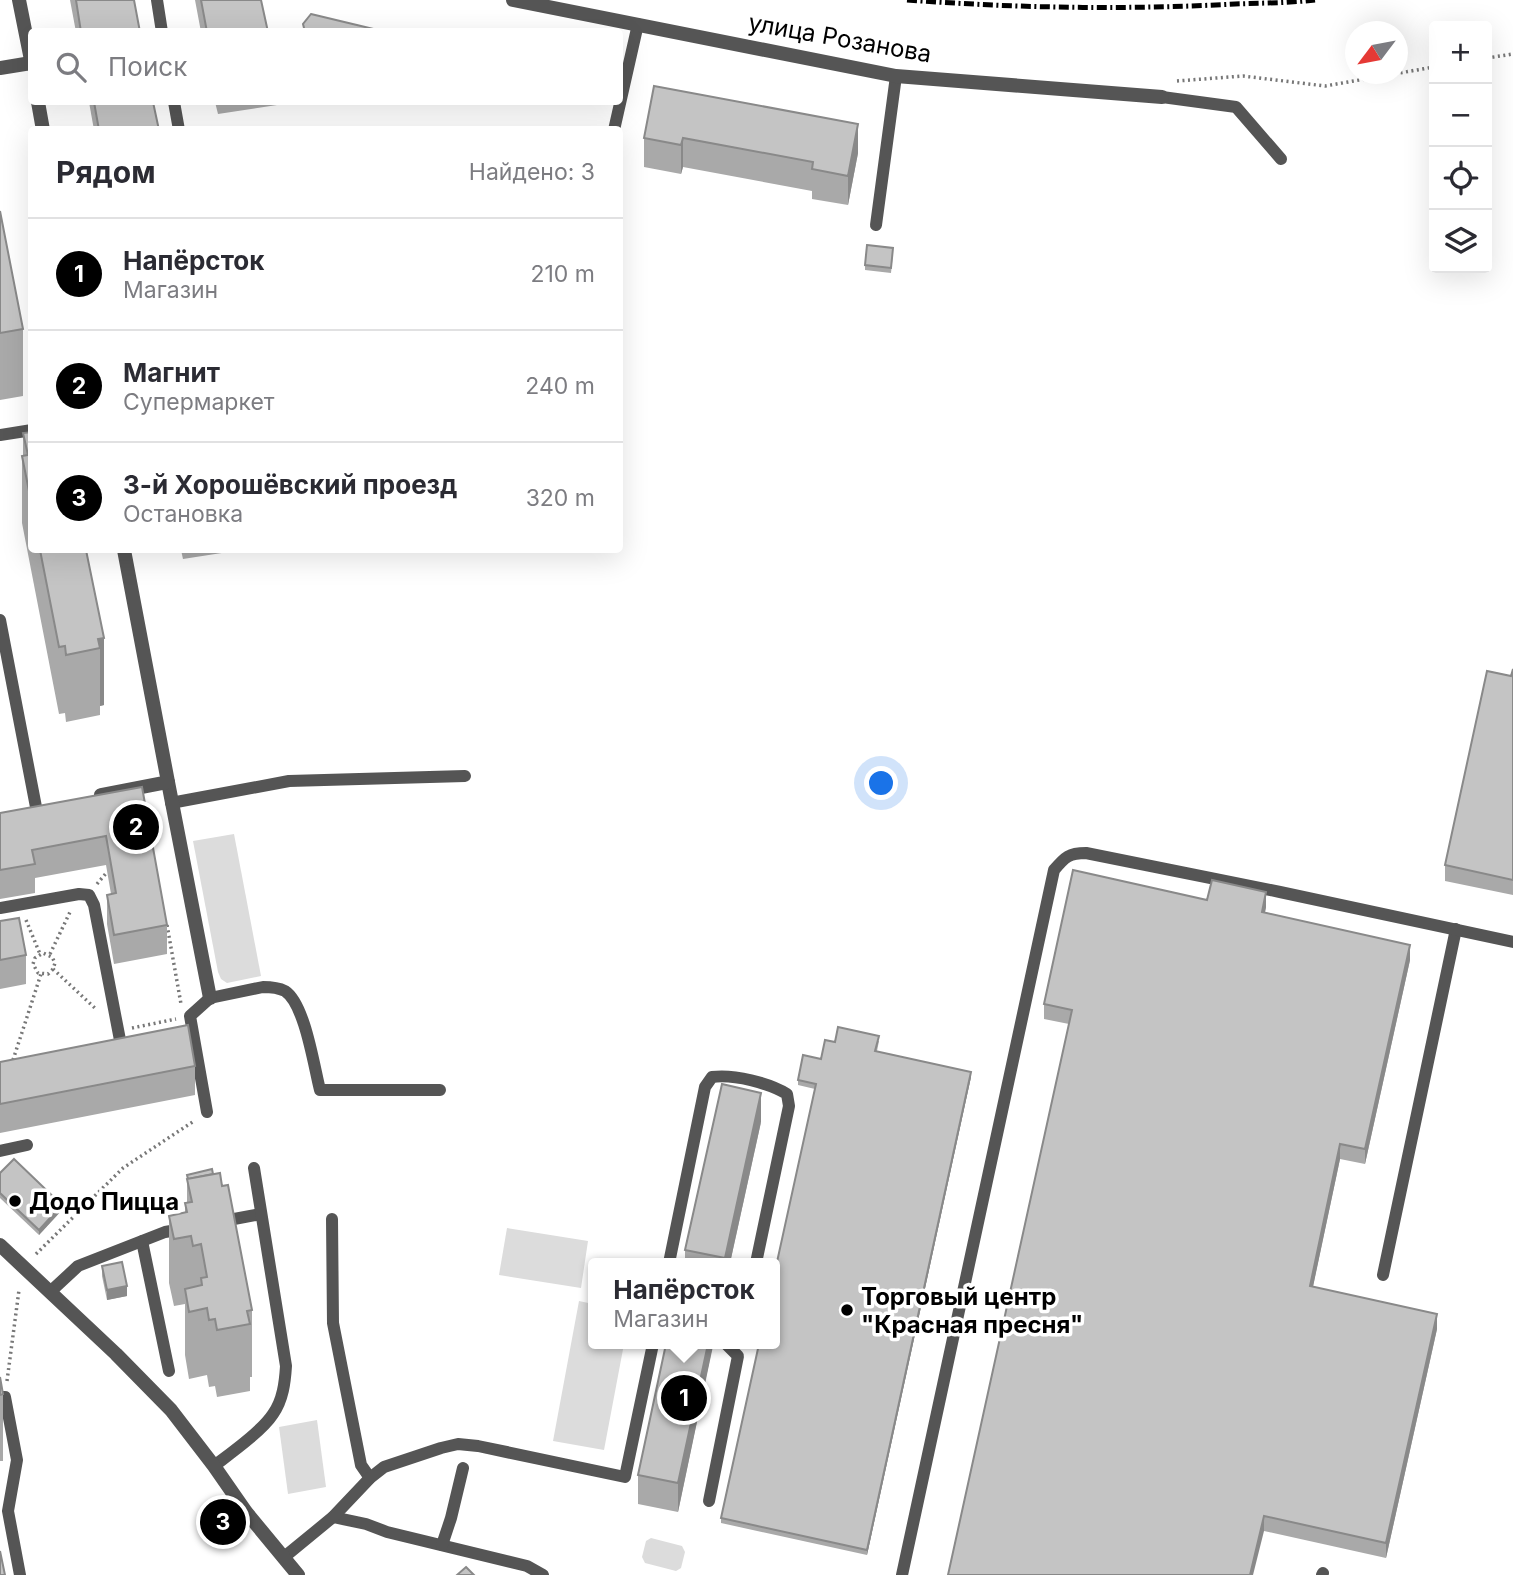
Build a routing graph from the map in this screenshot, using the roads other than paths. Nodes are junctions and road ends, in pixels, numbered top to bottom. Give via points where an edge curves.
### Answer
1 (19, 0) edge
2 (157, 0) edge
3 (513, 0) edge
4 (638, 24) junction
5 (161, 28) edge
6 (28, 48) edge
7 (28, 64) edge
8 (0, 68) edge
9 (896, 76) junction
10 (623, 90) edge
11 (1162, 97) joint
12 (39, 105) edge
13 (175, 105) edge
14 (620, 105) edge
15 (42, 126) edge
16 (178, 126) edge
17 (615, 126) edge
18 (1281, 159) dead end
19 (877, 225) dead end
20 (28, 431) edge
21 (0, 435) edge
22 (125, 553) edge
23 (0, 620) edge
24 (464, 776) dead end
25 (168, 782) junction
26 (88, 797) edge
27 (171, 803) junction
28 (36, 807) edge
29 (0, 908) edge
30 (1456, 929) junction
31 (1513, 942) edge
32 (210, 998) junction
33 (119, 1040) edge
34 (440, 1090) dead end
35 (207, 1112) road end
36 (27, 1145) dead end
37 (0, 1151) edge
38 (254, 1168) dead end
39 (261, 1214) junction
40 (332, 1219) dead end
41 (142, 1241) junction
42 (0, 1245) edge
43 (670, 1258) edge
44 (757, 1258) edge
45 (1383, 1275) dead end
46 (50, 1292) junction
47 (652, 1349) edge
48 (731, 1349) edge
49 (169, 1371) dead end
50 (3, 1396) edge
51 (214, 1466) junction
52 (463, 1468) dead end
53 (370, 1478) junction
54 (709, 1502) dead end
55 (332, 1517) junction
56 (442, 1545) junction
57 (283, 1558) junction
58 (20, 1575) edge
59 (298, 1575) edge
60 (543, 1575) edge
61 (902, 1575) edge

1 - 6 street
2 - 5 lane
3 - 4 street, улица Розанова
4 - 9 street, улица Розанова
4 - 10 lane
7 - 8 street
9 - 11 street, улица Розанова
9 - 19 lane
11 - 18 lane via 1236,107
12 - 15 street
13 - 16 lane
14 - 17 lane
20 - 21 lane
22 - 25 street
23 - 28 lane
24 - 27 lane via 289,781
25 - 26 street
25 - 27 street
27 - 32 street
29 - 33 lane via 89,895
30 - 31 lane
30 - 45 lane
30 - 61 lane via 1086,853 1063,859 1054,870
32 - 34 lane via 263,987 285,991 298,1007 320,1090
32 - 35 lane via 190,1016
36 - 37 lane
38 - 39 lane
39 - 41 lane
39 - 51 lane via 285,1383 273,1414
40 - 53 lane via 332,1323 360,1465
41 - 46 lane via 78,1266
41 - 49 lane
42 - 46 street
43 - 44 lane via 705,1087 712,1077 723,1075 787,1094 789,1106
46 - 51 street via 144,1381
47 - 53 lane via 625,1477 458,1444 384,1467
48 - 54 lane via 738,1356
50 - 58 lane via 17,1461 8,1511
51 - 57 street
52 - 56 lane
53 - 55 lane
55 - 56 lane
55 - 57 lane
56 - 60 lane via 527,1566
57 - 59 street

